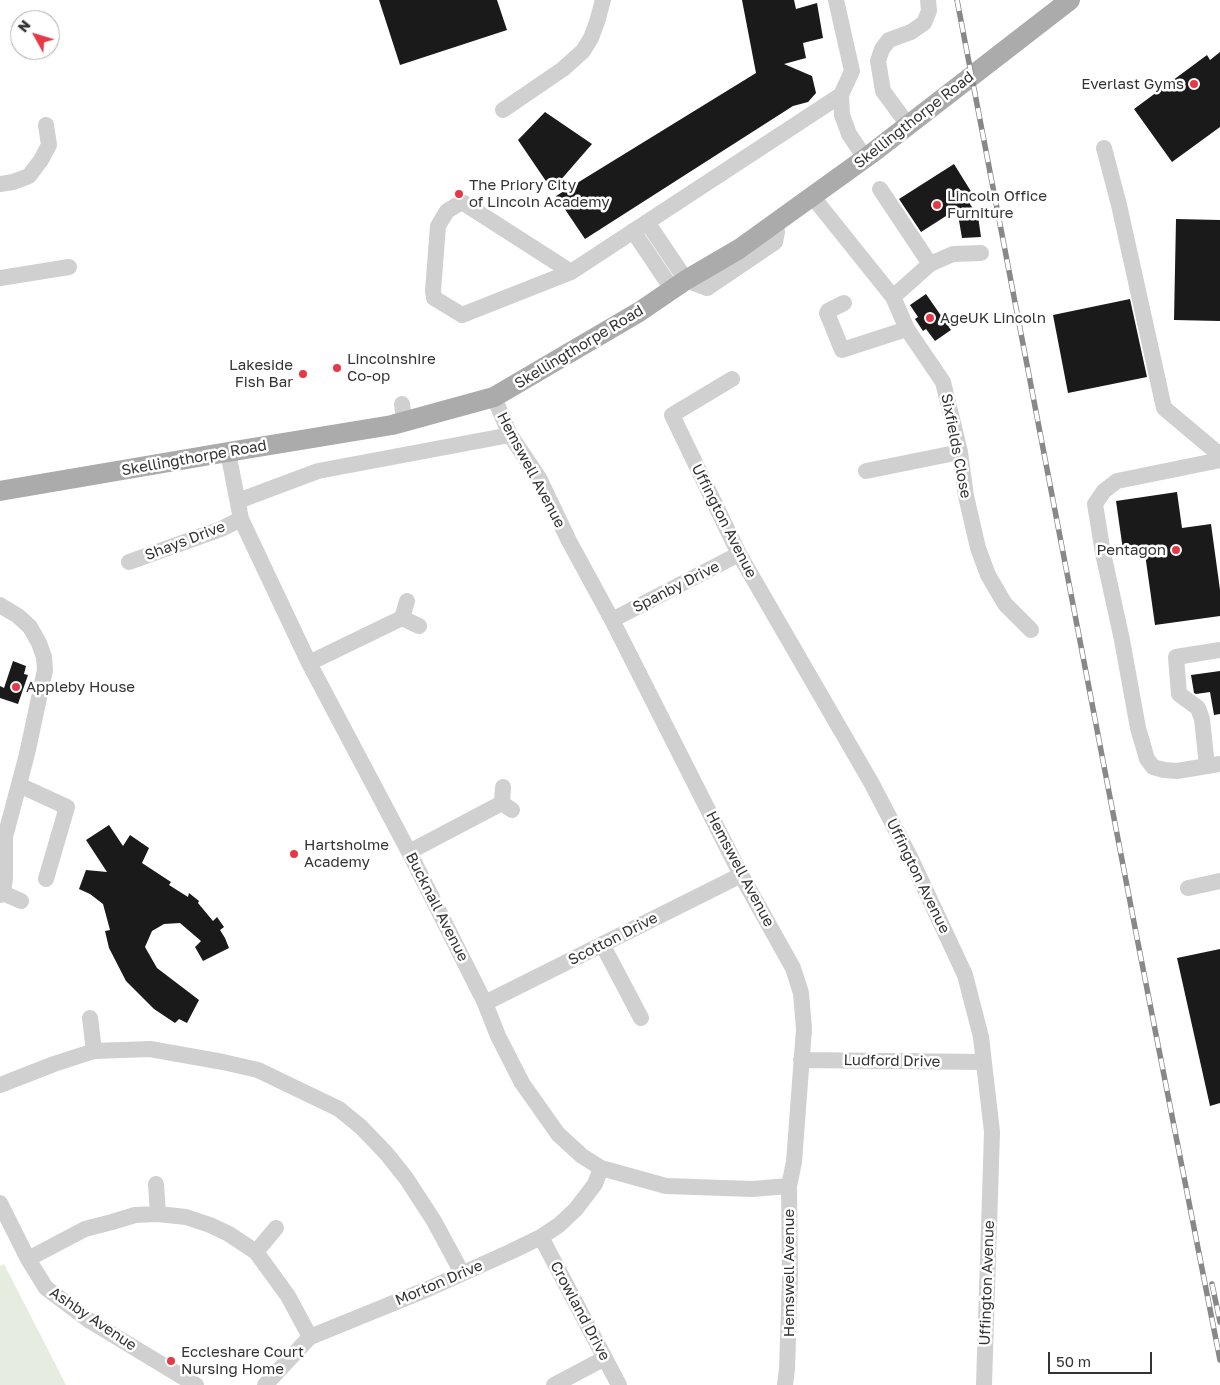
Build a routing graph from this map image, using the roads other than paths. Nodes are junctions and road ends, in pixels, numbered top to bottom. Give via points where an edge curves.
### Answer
1 (603, 0) edge
2 (836, 0) edge
3 (928, 0) edge
4 (1070, 0) edge
5 (841, 95) junction
6 (503, 110) dead end
7 (46, 125) dead end
8 (908, 125) junction
9 (1104, 148) dead end
10 (865, 158) junction
11 (0, 184) edge
12 (880, 190) dead end
13 (812, 196) junction
14 (647, 222) junction
15 (633, 231) junction
16 (981, 253) dead end
17 (930, 264) junction
18 (69, 267) dead end
19 (571, 272) junction
20 (0, 278) edge
21 (679, 285) junction
22 (893, 297) junction
23 (844, 303) dead end
24 (908, 329) junction
25 (732, 379) dead end
26 (494, 397) junction
27 (510, 435) junction
28 (228, 452) junction
29 (960, 452) junction
30 (1217, 454) edge
31 (866, 471) dead end
32 (0, 491) edge
33 (238, 501) junction
34 (240, 519) junction
35 (739, 554) junction
36 (129, 562) dead end
37 (407, 602) dead end
38 (0, 605) edge
39 (402, 618) junction
40 (612, 620) junction
41 (419, 626) dead end
42 (1030, 630) dead end
43 (1220, 650) edge
44 (309, 663) junction
45 (1213, 765) edge
46 (19, 785) junction
47 (506, 800) dead end
48 (410, 852) junction
49 (741, 875) junction
50 (46, 879) dead end
51 (1220, 881) edge
52 (1188, 888) dead end
53 (1, 894) edge
54 (22, 901) dead end
55 (602, 944) junction
56 (485, 1003) junction
57 (90, 1018) dead end
58 (641, 1018) dead end
59 (94, 1051) junction
60 (801, 1060) junction
61 (984, 1062) junction
62 (0, 1086) edge
63 (601, 1168) junction
64 (156, 1184) dead end
65 (789, 1186) junction
66 (2, 1211) edge
67 (158, 1214) junction
68 (276, 1228) dead end
69 (541, 1237) junction
70 (256, 1252) junction
71 (28, 1259) junction
72 (462, 1273) junction
73 (310, 1338) junction
74 (605, 1358) junction
75 (196, 1385) edge
76 (265, 1385) edge
77 (554, 1385) edge
78 (620, 1385) edge
79 (785, 1385) edge
80 (984, 1385) edge

1 - 6 street via 591,38 583,51 563,69
2 - 5 street via 852,71
3 - 8 street via 929,11 924,23 889,40 878,61 883,91
4 - 8 main road, Skellingthorpe Road
5 - 10 street via 845,124
5 - 14 street
7 - 11 street via 49,145 33,171 29,176
8 - 10 main road, Skellingthorpe Road
9 - 30 street via 1164,408
10 - 13 main road, Skellingthorpe Road
12 - 17 street
13 - 21 main road, Skellingthorpe Road via 739,249
13 - 22 street, Sixfields Close
14 - 15 street
14 - 21 street
15 - 19 street
15 - 21 street
16 - 17 street via 953,254
17 - 22 street
18 - 20 street
19 - 19 street via 462,202 447,211 438,226 434,298 462,315
21 - 26 main road, Skellingthorpe Road
22 - 24 street, Sixfields Close
23 - 24 street via 827,313 842,350
24 - 29 street, Sixfields Close via 943,382
25 - 35 street, Uffington Avenue via 672,415
26 - 27 street, Hemswell Avenue
26 - 28 main road, Skellingthorpe Road via 403,412 392,425
27 - 33 street via 318,471
27 - 40 street, Hemswell Avenue via 539,478 568,541
28 - 32 main road, Skellingthorpe Road
28 - 33 street, Bucknall Avenue
29 - 31 street
29 - 42 street, Sixfields Close via 966,496 988,575 1005,604
30 - 45 street via 1118,482 1104,491 1095,504 1146,759 1154,767 1164,770
33 - 34 street, Bucknall Avenue
34 - 36 street, Shays Drive
34 - 44 street, Bucknall Avenue
35 - 40 street, Spanby Drive
35 - 61 street, Uffington Avenue via 872,784 933,904 965,975
37 - 39 street
38 - 46 street via 30,627 44,657
39 - 41 street
39 - 44 street
40 - 49 street, Hemswell Avenue
43 - 45 street via 1176,657 1179,694 1198,708
44 - 48 street, Bucknall Avenue
46 - 50 street via 67,807
46 - 53 street via 4,837 5,878
47 - 48 street
48 - 56 street, Bucknall Avenue
49 - 55 street, Scotton Drive
49 - 60 street, Hemswell Avenue via 793,968 801,993 804,1028
51 - 52 street
53 - 54 street
55 - 56 street, Scotton Drive
55 - 58 street
56 - 63 street, Bucknall Avenue via 522,1084 558,1134
57 - 59 street
59 - 62 street
59 - 72 street via 150,1049 258,1070 339,1109 361,1127 406,1178
60 - 61 street, Ludford Drive
60 - 65 street, Hemswell Avenue via 794,1162
61 - 80 street, Uffington Avenue via 992,1132
63 - 65 street, Bucknall Avenue via 666,1186 752,1189
63 - 69 street, Morton Drive via 595,1184 576,1209
64 - 67 street
65 - 79 street, Hemswell Avenue via 790,1276
66 - 71 street, Ashby Avenue
67 - 70 street via 210,1225
67 - 71 street via 135,1215 85,1229
68 - 70 street
69 - 72 street, Morton Drive
69 - 74 street, Crowland Drive
70 - 73 street via 288,1296
71 - 75 street, Ashby Avenue via 46,1288 90,1321
72 - 73 street, Morton Drive
73 - 76 street, Morton Drive
74 - 77 street
74 - 78 street, Crowland Drive

